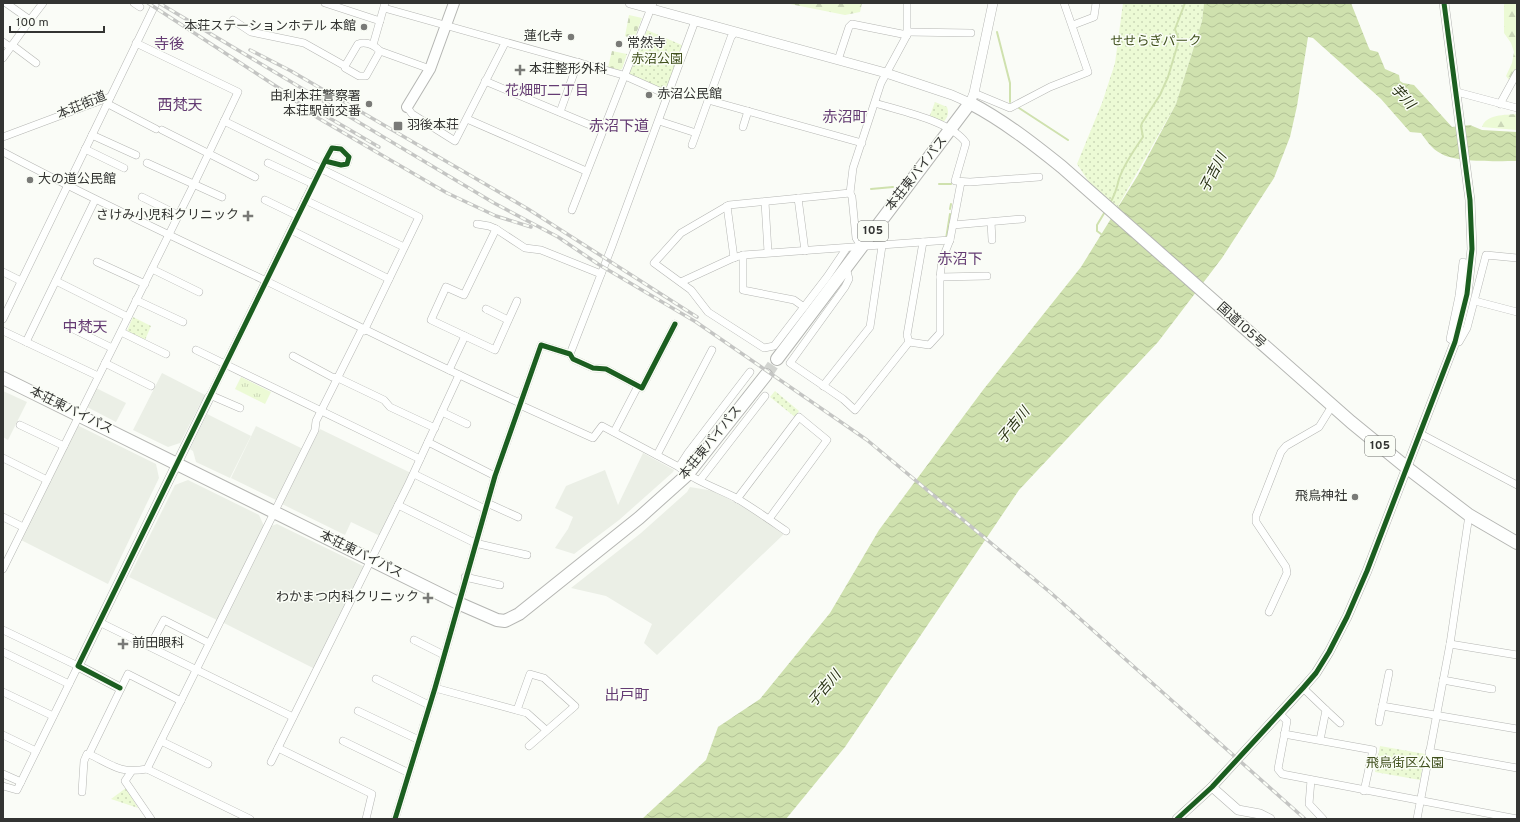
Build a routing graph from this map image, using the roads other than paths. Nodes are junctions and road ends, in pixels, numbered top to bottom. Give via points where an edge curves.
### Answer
1 (6, 3) edge
2 (43, 3) edge
3 (156, 3) edge
4 (325, 3) edge
5 (454, 3) edge
6 (630, 3) edge
7 (907, 3) edge
8 (993, 3) edge
9 (1064, 3) edge
10 (1096, 3) edge
11 (1444, 3) edge
12 (385, 6) edge
13 (652, 6) edge
14 (30, 20) junction
15 (233, 20) dead end
16 (380, 21) junction
17 (695, 21) junction
18 (1073, 25) junction
19 (446, 27) junction
20 (735, 32) junction
21 (907, 33) junction
22 (971, 33) dead end
23 (3, 42) edge
24 (136, 43) junction
25 (504, 43) junction
26 (373, 45) junction
27 (11, 46) junction
28 (380, 51) junction
29 (3, 58) edge
30 (838, 60) junction
31 (578, 62) junction
32 (36, 63) dead end
33 (345, 66) junction
34 (430, 69) junction
35 (886, 73) junction
36 (1517, 73) edge
37 (623, 75) junction
38 (485, 80) junction
39 (668, 95) junction
40 (1458, 96) junction
41 (972, 98) junction
42 (708, 100) junction
43 (109, 101) junction
44 (875, 103) junction
45 (1500, 104) junction
46 (407, 106) joint
47 (1517, 108) edge
48 (748, 111) junction
49 (560, 112) junction
50 (467, 119) junction
51 (224, 120) junction
52 (659, 121) junction
53 (743, 127) dead end
54 (952, 129) junction
55 (602, 130) junction
56 (696, 133) junction
57 (92, 135) junction
58 (3, 137) edge
59 (862, 143) junction
60 (692, 145) dead end
61 (85, 149) junction
62 (3, 152) edge
63 (208, 154) junction
64 (136, 155) dead end
65 (146, 163) dead end
66 (268, 163) dead end
67 (324, 164) junction
68 (124, 168) dead end
69 (586, 171) junction
70 (1039, 176) dead end
71 (255, 177) dead end
72 (961, 182) junction
73 (194, 184) junction
74 (313, 184) junction
75 (67, 186) junction
76 (850, 193) junction
77 (142, 196) dead end
78 (222, 197) dead end
79 (798, 198) junction
80 (95, 200) junction
81 (265, 200) dead end
82 (306, 200) junction
83 (765, 202) junction
84 (727, 206) junction
85 (572, 210) dead end
86 (178, 215) junction
87 (298, 216) junction
88 (1022, 219) dead end
89 (992, 222) junction
90 (477, 224) dead end
91 (953, 225) junction
92 (496, 229) junction
93 (291, 230) junction
94 (169, 235) junction
95 (950, 240) junction
96 (992, 240) dead end
97 (923, 242) junction
98 (861, 246) junction
99 (882, 246) junction
100 (404, 247) junction
101 (846, 248) junction
102 (805, 251) junction
103 (768, 252) junction
104 (743, 255) junction
105 (734, 258) junction
106 (1517, 258) edge
107 (97, 262) dead end
108 (1463, 262) dead end
109 (846, 267) junction
110 (152, 269) junction
111 (3, 272) edge
112 (601, 274) junction
113 (987, 276) dead end
114 (940, 277) junction
115 (389, 279) junction
116 (21, 281) junction
117 (56, 281) junction
118 (266, 281) junction
119 (681, 282) junction
120 (144, 284) junction
121 (199, 292) dead end
122 (136, 300) junction
123 (1475, 300) junction
124 (517, 302) dead end
125 (804, 307) junction
126 (486, 309) dead end
127 (1517, 312) edge
128 (128, 317) junction
129 (3, 319) edge
130 (508, 320) junction
131 (183, 322) dead end
132 (675, 324) dead end
133 (67, 326) dead end
134 (363, 330) junction
135 (3, 331) edge
136 (120, 332) junction
137 (465, 336) junction
138 (26, 342) junction
139 (909, 342) junction
140 (1455, 342) junction
141 (112, 348) junction
142 (196, 350) dead end
143 (712, 350) dead end
144 (166, 354) dead end
145 (570, 354) junction
146 (292, 356) dead end
147 (777, 359) tunnel mouth
148 (105, 363) junction
149 (226, 364) junction
150 (449, 370) junction
151 (750, 372) dead end
152 (459, 375) junction
153 (766, 375) tunnel mouth
154 (98, 376) junction
155 (3, 378) edge
156 (338, 378) junction
157 (151, 386) dead end
158 (638, 386) junction
159 (824, 386) junction
160 (210, 396) junction
161 (765, 396) dead end
162 (520, 404) junction
163 (1332, 406) junction
164 (240, 408) dead end
165 (321, 412) junction
166 (442, 412) junction
167 (79, 415) junction
168 (467, 424) dead end
169 (20, 425) dead end
170 (435, 428) junction
171 (614, 432) junction
172 (1418, 433) junction
173 (428, 442) junction
174 (64, 446) junction
175 (657, 455) junction
176 (3, 458) edge
177 (420, 460) junction
178 (176, 463) junction
179 (1406, 467) junction
180 (683, 471) junction
181 (414, 474) junction
182 (495, 476) junction
183 (47, 480) junction
184 (700, 480) junction
185 (1517, 485) edge
186 (737, 499) junction
187 (398, 505) junction
188 (486, 506) junction
189 (274, 512) junction
190 (1469, 514) junction
191 (3, 517) edge
192 (518, 517) dead end
193 (769, 519) junction
194 (23, 527) junction
195 (786, 531) dead end
196 (475, 543) junction
197 (1517, 543) edge
198 (527, 555) dead end
199 (372, 559) junction
200 (3, 569) edge
201 (465, 577) junction
202 (500, 585) dead end
203 (458, 603) junction
204 (1269, 612) dead end
205 (99, 622) junction
206 (3, 630) edge
207 (414, 640) dead end
208 (209, 643) junction
209 (1450, 644) junction
210 (150, 646) junction
211 (3, 652) edge
212 (444, 654) junction
213 (1517, 655) edge
214 (78, 666) junction
215 (197, 670) junction
216 (1389, 674) dead end
217 (376, 679) dead end
218 (1443, 680) junction
219 (69, 684) junction
220 (120, 688) junction
221 (435, 688) junction
222 (1303, 688) junction
223 (1492, 688) dead end
224 (3, 692) edge
225 (180, 701) junction
226 (429, 705) junction
227 (1382, 706) junction
228 (517, 710) junction
229 (1326, 710) junction
230 (358, 711) dead end
231 (1279, 713) junction
232 (53, 716) junction
233 (1436, 716) junction
234 (293, 717) junction
235 (1379, 722) dead end
236 (1340, 723) dead end
237 (1517, 729) edge
238 (546, 730) junction
239 (1284, 734) junction
240 (3, 735) edge
241 (419, 740) junction
242 (1320, 740) junction
243 (161, 741) junction
244 (344, 741) dead end
245 (529, 746) dead end
246 (278, 748) junction
247 (36, 751) junction
248 (1429, 752) junction
249 (89, 754) junction
250 (271, 762) dead end
251 (208, 764) dead end
252 (1517, 768) edge
253 (147, 769) junction
254 (131, 772) junction
255 (409, 773) junction
256 (3, 774) edge
257 (1311, 780) junction
258 (21, 782) junction
259 (3, 786) edge
260 (1212, 787) junction
261 (1364, 791) junction
262 (82, 792) dead end
263 (1421, 801) junction
264 (151, 819) edge
265 (250, 819) edge
266 (366, 819) edge
267 (395, 819) edge
268 (1177, 819) edge
269 (1270, 819) edge
270 (1324, 819) edge
271 (1417, 819) edge
272 (1517, 819) edge

1 - 14 street
2 - 14 street
3 - 24 street, 本荘街道
4 - 16 street
5 - 19 main road
6 - 13 street
7 - 21 street
8 - 41 street
9 - 18 street
10 - 18 street via 1094,18
11 - 40 street
12 - 16 street
12 - 19 street
13 - 17 street
13 - 37 street
14 - 27 street
15 - 33 street via 251,32 304,43
16 - 26 street
17 - 20 street
17 - 39 street
18 - 41 street via 1088,72 1050,87 1010,108
19 - 25 street
19 - 34 main road
20 - 30 street
20 - 42 street
21 - 22 street
21 - 30 street via 852,24
21 - 35 street
23 - 27 street
24 - 43 street, 本荘街道
24 - 51 street via 238,92
25 - 31 street
25 - 38 street
26 - 28 street
26 - 33 street via 358,44
27 - 29 street
27 - 32 street
28 - 33 street via 366,76 359,76
28 - 34 street
30 - 35 street
31 - 37 street
31 - 49 street
34 - 46 main road
35 - 41 street via 952,95
35 - 44 street
36 - 45 street
37 - 39 street
37 - 55 street
38 - 49 street
38 - 50 street
39 - 52 street
40 - 45 street
40 - 140 street via 1470,200 1472,249 1467,294
41 - 54 highway, 本荘東バイパス / 105
41 - 163 highway, 国道105号 / 105 via 1021,133 1062,167
42 - 48 street
42 - 56 street
43 - 57 street
43 - 58 street, 本荘街道
43 - 63 street
44 - 54 street
44 - 59 street
45 - 47 street
46 - 50 street via 412,114 456,141
48 - 53 street
48 - 59 street
49 - 55 street
50 - 69 street
51 - 63 street
51 - 67 street
52 - 56 street
52 - 112 street
54 - 72 street via 966,143 955,180
54 - 98 highway, 本荘東バイパス / 105
55 - 69 street
56 - 60 street
57 - 61 street
57 - 64 street
59 - 76 street via 853,168
61 - 68 street
61 - 75 street
62 - 75 street
63 - 71 street
63 - 73 street
65 - 73 street
66 - 74 street
67 - 74 street
67 - 100 street via 419,217
69 - 85 street
70 - 72 street
72 - 91 street
73 - 78 street
73 - 86 street
74 - 82 street
75 - 80 street
75 - 116 street
76 - 79 street
76 - 98 street via 856,238
77 - 86 street
79 - 83 street
79 - 102 street
80 - 94 street
80 - 117 street
81 - 87 street
82 - 87 street
82 - 100 street
83 - 84 street
83 - 103 street
84 - 105 street
84 - 119 street via 681,233 654,263
86 - 94 street
87 - 93 street
88 - 89 street
89 - 91 street
89 - 96 street
90 - 92 street
91 - 95 street
92 - 112 street via 525,248 541,250
92 - 137 street via 464,295 446,287 431,320
93 - 115 street
93 - 118 street
94 - 110 street
94 - 118 street
95 - 97 street
95 - 114 street via 942,260
97 - 99 street
97 - 139 street via 907,336
98 - 99 street
98 - 101 street
98 - 109 highway, 本荘東バイパス / 105
99 - 159 street via 870,327
100 - 115 street
101 - 102 street
101 - 125 street
102 - 103 street
103 - 104 street
104 - 105 street
104 - 125 street via 743,290 794,300
105 - 119 street
106 - 123 street via 1486,255
107 - 120 street
108 - 140 street via 1450,339
109 - 147 highway, 本荘東バイパス / 105
109 - 159 street via 849,279 845,287 790,363
110 - 120 street
110 - 121 street
111 - 116 street
112 - 145 street
113 - 114 street
114 - 139 street via 940,333 929,345
115 - 134 street
116 - 129 street
117 - 128 street
117 - 138 street
118 - 134 street
118 - 149 street
119 - 125 street via 691,290 708,312 764,348 774,346
120 - 122 street
122 - 128 street
122 - 131 street
123 - 127 street
123 - 140 street via 1468,328 1460,342
124 - 130 street
126 - 130 street
128 - 136 street
130 - 137 street via 495,350
132 - 158 street via 642,388
133 - 141 street
134 - 150 street
134 - 156 street
135 - 138 street
136 - 141 street
136 - 144 street
137 - 150 street
138 - 154 street
139 - 159 street via 854,410
140 - 172 street
141 - 148 street
142 - 149 street
143 - 175 street
145 - 158 street via 573,359 593,368 606,369
145 - 162 street via 541,345
146 - 156 street
148 - 154 street
148 - 157 street
149 - 160 street
149 - 165 street
150 - 152 street
151 - 180 street via 688,453
152 - 162 street
152 - 166 street
153 - 180 highway, 本荘東バイパス
154 - 167 street
155 - 167 highway, 本荘東バイパス
156 - 165 street
156 - 170 street
158 - 171 street
160 - 164 street
160 - 178 street
161 - 184 street
162 - 171 street via 593,438 602,426
162 - 182 street
163 - 179 highway, 国道105号 / 105
163 - 204 street via 1319,427 1286,446 1281,452 1256,516 1256,522 1286,567 1287,573
165 - 177 street
165 - 189 street via 315,430
166 - 168 street
166 - 170 street
167 - 174 street
167 - 178 highway, 本荘東バイパス
169 - 174 street
170 - 173 street
171 - 175 street
172 - 179 street
172 - 185 street
173 - 177 street
173 - 182 street
174 - 183 street
175 - 180 street
176 - 183 street
177 - 181 street
178 - 189 highway, 本荘東バイパス
178 - 205 street
179 - 190 highway, 国道105号 / 105
179 - 222 street via 1347,618 1316,673
180 - 184 street
180 - 203 highway, 本荘東バイパス via 639,518 513,619 497,620
181 - 187 street
181 - 188 street
182 - 188 street
183 - 194 street
184 - 186 street
186 - 193 street
186 - 193 street via 799,417 827,440
187 - 196 street
187 - 199 street
188 - 192 street
188 - 196 street
189 - 199 highway, 本荘東バイパス
189 - 208 street
190 - 197 highway, 国道105号 / 105
190 - 209 street
191 - 194 street
193 - 195 street
194 - 200 street
196 - 198 street
196 - 201 street
199 - 203 highway, 本荘東バイパス
199 - 234 street
201 - 202 street
201 - 203 street
203 - 212 street
205 - 210 street
205 - 214 street
206 - 214 street
207 - 212 street
208 - 210 street via 164,620
208 - 215 street
209 - 213 street
209 - 218 street
210 - 215 street
211 - 219 street
212 - 221 street
214 - 219 street
214 - 220 street
215 - 225 street
215 - 234 street
216 - 227 street
217 - 226 street
218 - 223 street
218 - 233 street
219 - 232 street
220 - 225 street via 128,674
220 - 249 street
221 - 226 street
221 - 228 street
222 - 229 street
222 - 231 street
224 - 232 street
225 - 243 street
226 - 241 street
227 - 233 street
227 - 235 street
228 - 238 street via 527,713
228 - 238 street via 530,674 544,678 575,706
229 - 236 street
229 - 242 street
230 - 241 street
231 - 239 street via 1287,721
231 - 260 street
232 - 247 street
233 - 237 street
233 - 248 street
234 - 246 street
238 - 245 street
239 - 242 street
239 - 257 street via 1278,769 1282,774
240 - 247 street
241 - 255 street
242 - 261 street via 1373,750
243 - 251 street
243 - 253 street
244 - 255 street
246 - 250 street
246 - 266 street via 372,794
247 - 258 street
248 - 252 street
248 - 263 street
249 - 254 street
249 - 262 street via 84,760
253 - 254 street
253 - 265 street
254 - 264 street via 125,781
255 - 267 street
256 - 258 street
257 - 261 street
257 - 270 street via 1309,804
258 - 259 street via 17,790
260 - 268 street
260 - 269 street via 1238,810 1260,814
261 - 263 street
263 - 271 street
263 - 272 street

